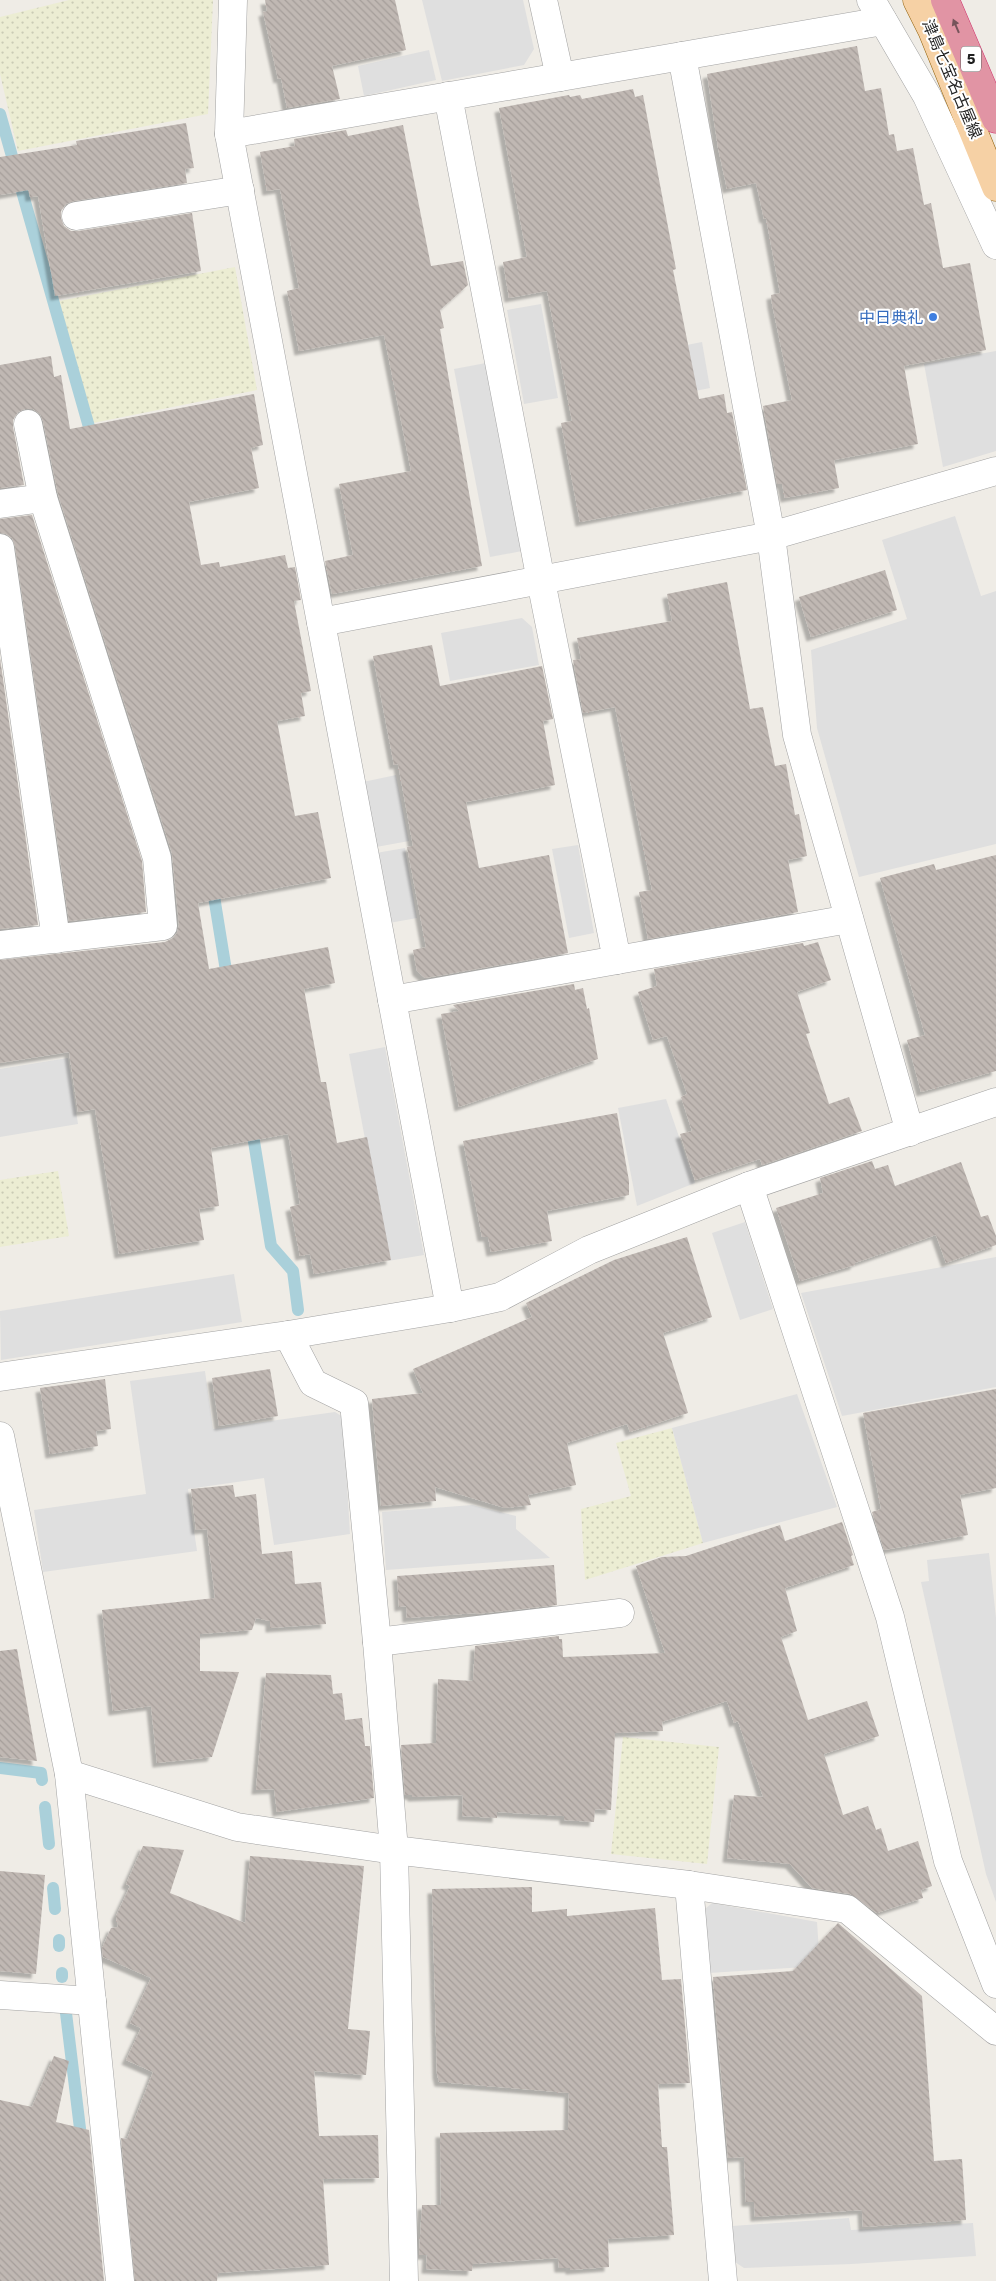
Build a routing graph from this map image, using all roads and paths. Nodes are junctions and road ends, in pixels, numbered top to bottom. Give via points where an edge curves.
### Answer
1 (233, 0) edge
2 (543, 0) edge
3 (917, 0) edge
4 (945, 0) edge
5 (877, 10) edge
6 (682, 56) junction
7 (560, 77) junction
8 (448, 96) junction
9 (996, 119) edge
10 (229, 134) junction
11 (993, 179) edge
12 (240, 190) junction
13 (76, 216) dead end
14 (996, 245) edge
15 (28, 424) dead end
16 (996, 471) edge
17 (43, 498) junction
18 (0, 504) edge
19 (771, 536) junction
20 (0, 548) edge
21 (541, 581) junction
22 (321, 622) junction
23 (850, 918) junction
24 (56, 938) junction
25 (0, 945) edge
26 (617, 960) junction
27 (392, 1000) junction
28 (996, 1102) edge
29 (910, 1132) junction
30 (749, 1186) junction
31 (450, 1308) junction
32 (288, 1335) junction
33 (0, 1377) edge
34 (0, 1436) edge
35 (3, 1466) edge
36 (620, 1613) dead end
37 (377, 1642) junction
38 (69, 1774) junction
39 (394, 1850) junction
40 (689, 1885) junction
41 (996, 1984) edge
42 (0, 1994) edge
43 (92, 2000) junction
44 (996, 2031) edge
45 (120, 2281) edge
46 (404, 2281) edge
47 (723, 2281) edge

1 - 10 street
2 - 7 street
3 - 11 main road, 津島七宝名古屋線
9 -> 4 highway, 5
5 - 6 street
5 - 14 street via 927,96
6 - 7 street
6 - 19 street
7 - 8 street
8 - 10 street
8 - 21 street
10 - 12 street
12 - 13 street
12 - 22 street
15 - 17 street
16 - 19 street
17 - 18 street
17 - 24 street via 157,858 163,926
19 - 21 street
19 - 23 street via 797,735
20 - 24 street
21 - 22 street
21 - 26 street
22 - 27 street
23 - 26 street
23 - 29 street
24 - 25 street
26 - 27 street
27 - 31 street
28 - 29 street
29 - 30 street
30 - 31 street via 589,1250 500,1297
30 - 41 street via 890,1617 948,1861
31 - 32 street
32 - 33 street
32 - 37 street via 313,1383 354,1403
34 - 35 street
35 - 38 street
36 - 37 street
37 - 39 street
38 - 39 street via 237,1827
38 - 43 street
39 - 40 street
39 - 46 street
40 - 44 street via 847,1909
40 - 47 street
42 - 43 street
43 - 45 street

